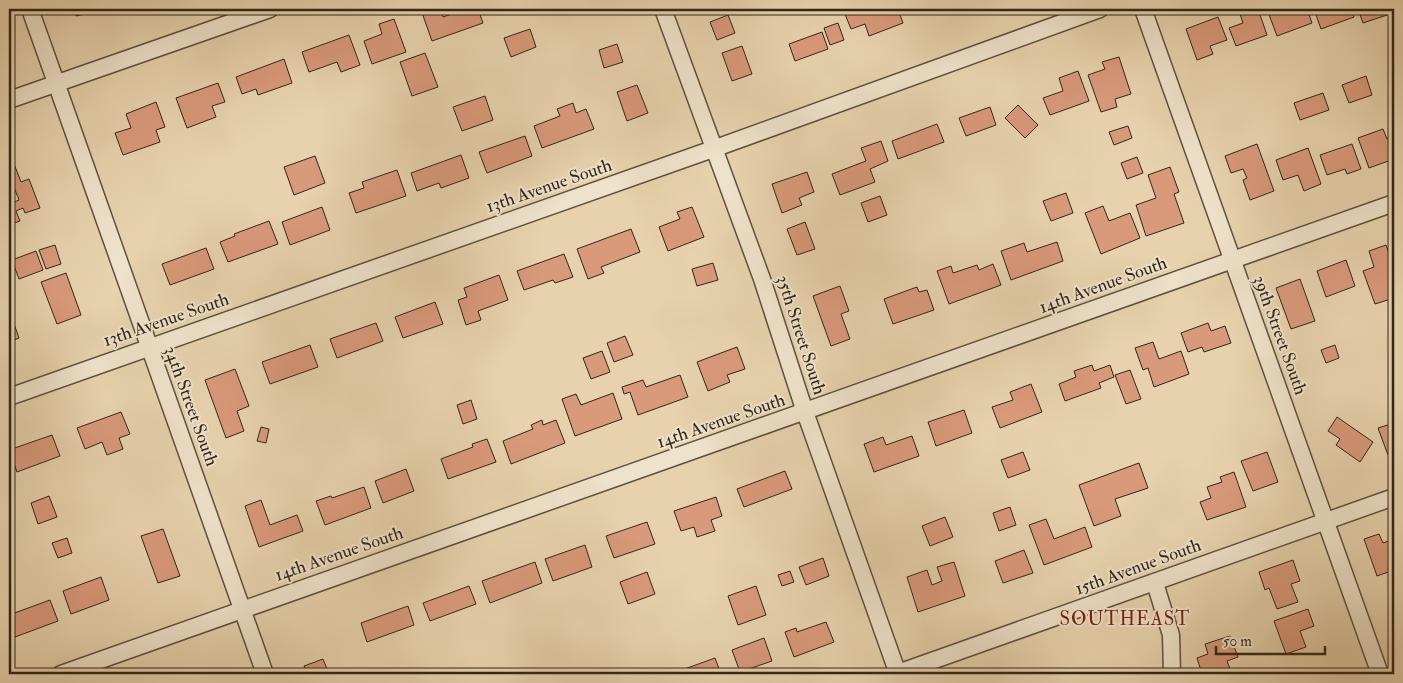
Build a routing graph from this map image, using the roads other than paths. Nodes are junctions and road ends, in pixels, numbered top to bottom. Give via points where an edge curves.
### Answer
1 (30, 9) edge
2 (270, 9) edge
3 (663, 9) edge
4 (1100, 9) edge
5 (1143, 9) edge
6 (57, 83) junction
7 (9, 100) edge
8 (713, 149) junction
9 (1394, 203) edge
10 (1232, 260) junction
11 (149, 347) junction
12 (9, 397) edge
13 (805, 412) junction
14 (1394, 498) edge
15 (1326, 522) junction
16 (1155, 582) junction
17 (242, 610) junction
18 (61, 674) edge
19 (265, 674) edge
20 (897, 674) edge
21 (1172, 674) edge
22 (1380, 674) edge

1 - 6 street, 34th Street South
2 - 6 street
3 - 8 street, 35th Street South
4 - 8 street, 13th Avenue South
5 - 10 street, 39th Street South
6 - 7 street
6 - 11 street, 34th Street South
8 - 11 street, 13th Avenue South
8 - 13 street, 35th Street South via 762,279
9 - 10 street, 14th Avenue South
10 - 13 street, 14th Avenue South
10 - 15 street, 39th Street South
11 - 12 street, 13th Avenue South
11 - 17 street, 34th Street South
13 - 17 street, 14th Avenue South
13 - 20 street, 35th Street South
14 - 15 street, 15th Avenue South
15 - 16 street, 15th Avenue South
15 - 22 street, 39th Street South
16 - 20 street, 15th Avenue South
16 - 21 street via 1171,636
17 - 18 street, 14th Avenue South
17 - 19 street, 34th Street South

